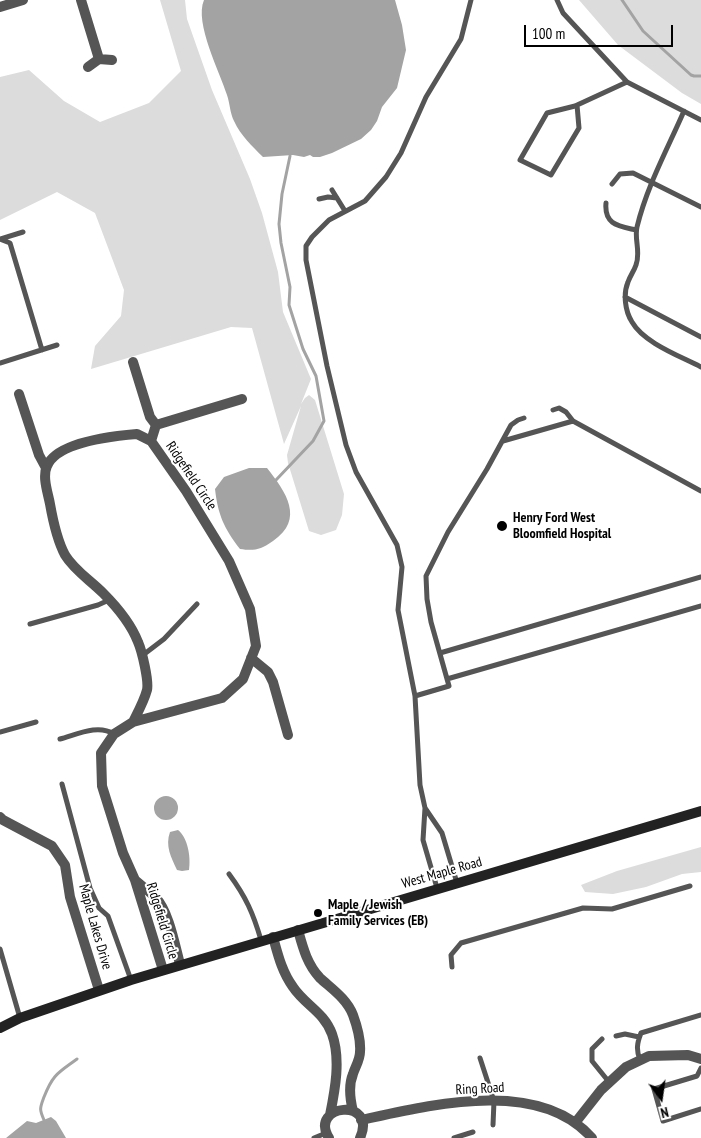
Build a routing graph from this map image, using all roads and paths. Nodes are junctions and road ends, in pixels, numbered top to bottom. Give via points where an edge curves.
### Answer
1 (23, 0) edge
2 (81, 0) edge
3 (471, 0) edge
4 (557, 0) edge
5 (0, 7) edge
6 (99, 59) junction
7 (112, 60) dead end
8 (88, 67) dead end
9 (626, 82) junction
10 (577, 105) junction
11 (684, 111) junction
12 (701, 120) edge
13 (651, 181) junction
14 (612, 184) dead end
15 (332, 190) dead end
16 (321, 197) dead end
17 (337, 198) junction
18 (606, 203) dead end
19 (701, 207) edge
20 (345, 211) junction
21 (636, 230) junction
22 (23, 232) dead end
23 (0, 239) edge
24 (625, 297) junction
25 (701, 337) edge
26 (57, 345) dead end
27 (42, 350) junction
28 (0, 362) edge
29 (133, 362) dead end
30 (701, 367) edge
31 (19, 394) dead end
32 (242, 400) dead end
33 (553, 410) dead end
34 (524, 418) dead end
35 (573, 421) junction
36 (156, 425) junction
37 (151, 441) junction
38 (503, 441) junction
39 (46, 468) junction
40 (701, 491) edge
41 (701, 577) edge
42 (109, 600) junction
43 (197, 604) dead end
44 (701, 606) edge
45 (30, 624) dead end
46 (440, 653) junction
47 (143, 655) junction
48 (251, 658) junction
49 (447, 679) junction
50 (415, 696) junction
51 (36, 722) dead end
52 (133, 722) junction
53 (0, 732) edge
54 (114, 734) junction
55 (288, 735) dead end
56 (60, 739) dead end
57 (62, 784) dead end
58 (425, 808) junction
59 (701, 811) edge
60 (1, 820) edge
61 (229, 874) dead end
62 (135, 880) junction
63 (457, 883) junction
64 (690, 886) dead end
65 (438, 888) junction
66 (298, 930) junction
67 (273, 937) junction
68 (261, 940) junction
69 (0, 949) edge
70 (180, 964) junction
71 (2, 965) edge
72 (452, 967) dead end
73 (163, 970) junction
74 (131, 980) junction
75 (99, 990) junction
76 (701, 1015) edge
77 (20, 1018) junction
78 (0, 1022) edge
79 (0, 1028) edge
80 (616, 1036) dead end
81 (639, 1037) junction
82 (602, 1040) dead end
83 (480, 1058) dead end
84 (701, 1059) edge
85 (640, 1060) junction
86 (701, 1068) edge
87 (610, 1082) junction
88 (494, 1101) junction
89 (701, 1109) edge
90 (353, 1111) junction
91 (330, 1115) junction
92 (361, 1120) junction
93 (576, 1123) junction
94 (493, 1125) dead end
95 (473, 1132) dead end
96 (327, 1136) edge
97 (314, 1138) edge
98 (360, 1138) edge
99 (454, 1138) edge
100 (592, 1138) edge

1 - 5 street
2 - 6 street
3 - 20 lane via 461,39 426,97 402,154 364,201
4 - 9 lane via 563,13
6 - 7 street
6 - 8 street
9 - 10 lane
9 - 11 lane
10 - 10 lane via 547,113 520,160 550,175 579,128
11 - 12 lane
11 - 13 lane
13 - 14 lane via 633,173 620,174
13 - 19 lane
13 - 21 lane
15 - 17 lane
16 - 17 lane
17 - 20 lane
18 - 21 lane via 605,212 610,222
20 - 50 lane via 329,220 312,237 306,246 306,260 346,445 356,472 398,545 402,567 398,610
21 - 24 lane via 639,252
22 - 23 lane
23 - 27 lane via 10,243
24 - 25 lane
24 - 30 lane via 626,310 638,332
26 - 27 lane
27 - 28 lane
29 - 36 street via 150,418
31 - 39 street
32 - 36 street
33 - 35 lane via 559,408
34 - 38 lane via 511,426
35 - 38 lane
35 - 40 lane
36 - 37 street
37 - 39 street, Ridgefield Circle via 136,434 70,446 51,459
37 - 48 street, Ridgefield Circle via 229,561 250,609 256,646
38 - 46 lane via 448,532 426,576 431,622
39 - 42 street via 50,508 65,555
41 - 46 lane
42 - 45 lane via 98,606
42 - 47 street via 126,621
43 - 47 lane via 164,639
44 - 49 lane
46 - 49 lane
47 - 52 street via 147,689
48 - 52 street, Ridgefield Circle via 243,679 222,698
48 - 55 street via 268,672 273,682
49 - 50 lane via 450,686
50 - 58 lane via 420,785
51 - 53 lane
52 - 54 street, Ridgefield Circle
54 - 56 lane via 106,729 95,729
54 - 62 street, Ridgefield Circle via 101,753 102,786
57 - 74 lane via 90,888 99,908 108,916
58 - 63 lane via 442,834
58 - 65 lane via 423,840
59 - 63 main road, West Maple Road
60 - 75 street, Maple Lakes Drive via 52,846 65,865 70,897
61 - 68 lane via 253,913
62 - 70 street, Ridgefield Circle via 160,904
62 - 73 street, Ridgefield Circle
63 - 65 main road, West Maple Road
64 - 72 lane via 612,909 583,908 461,943 451,955
65 - 66 main road, West Maple Road
66 - 67 main road, West Maple Road
66 - 90 street via 306,958 344,1001 355,1021 360,1054 350,1089
67 - 68 main road, West Maple Road
67 - 91 street via 282,967 294,989 322,1016 332,1034 336,1076
68 - 70 main road, West Maple Road
69 - 71 lane
70 - 73 main road, West Maple Road
71 - 77 lane
73 - 74 main road, West Maple Road
74 - 75 main road, West Maple Road
75 - 77 main road, West Maple Road
76 - 81 lane via 641,1033
77 - 78 main road, West Maple Road
77 - 79 main road, West Maple Road
80 - 81 lane
81 - 85 lane via 637,1053
82 - 87 lane via 592,1048 592,1061
83 - 88 lane
84 - 85 street via 688,1055 649,1056
85 - 87 street via 626,1067
86 - 89 lane via 698,1076 654,1089 663,1121
87 - 93 street
88 - 92 street, Ring Road via 447,1104
88 - 93 street, Ring Road via 535,1104
88 - 94 lane
90 - 91 street via 343,1109
90 - 92 street
91 - 96 street via 325,1127
92 - 98 street via 363,1132
93 - 100 street, Ring Road
95 - 99 lane
96 - 97 lane

